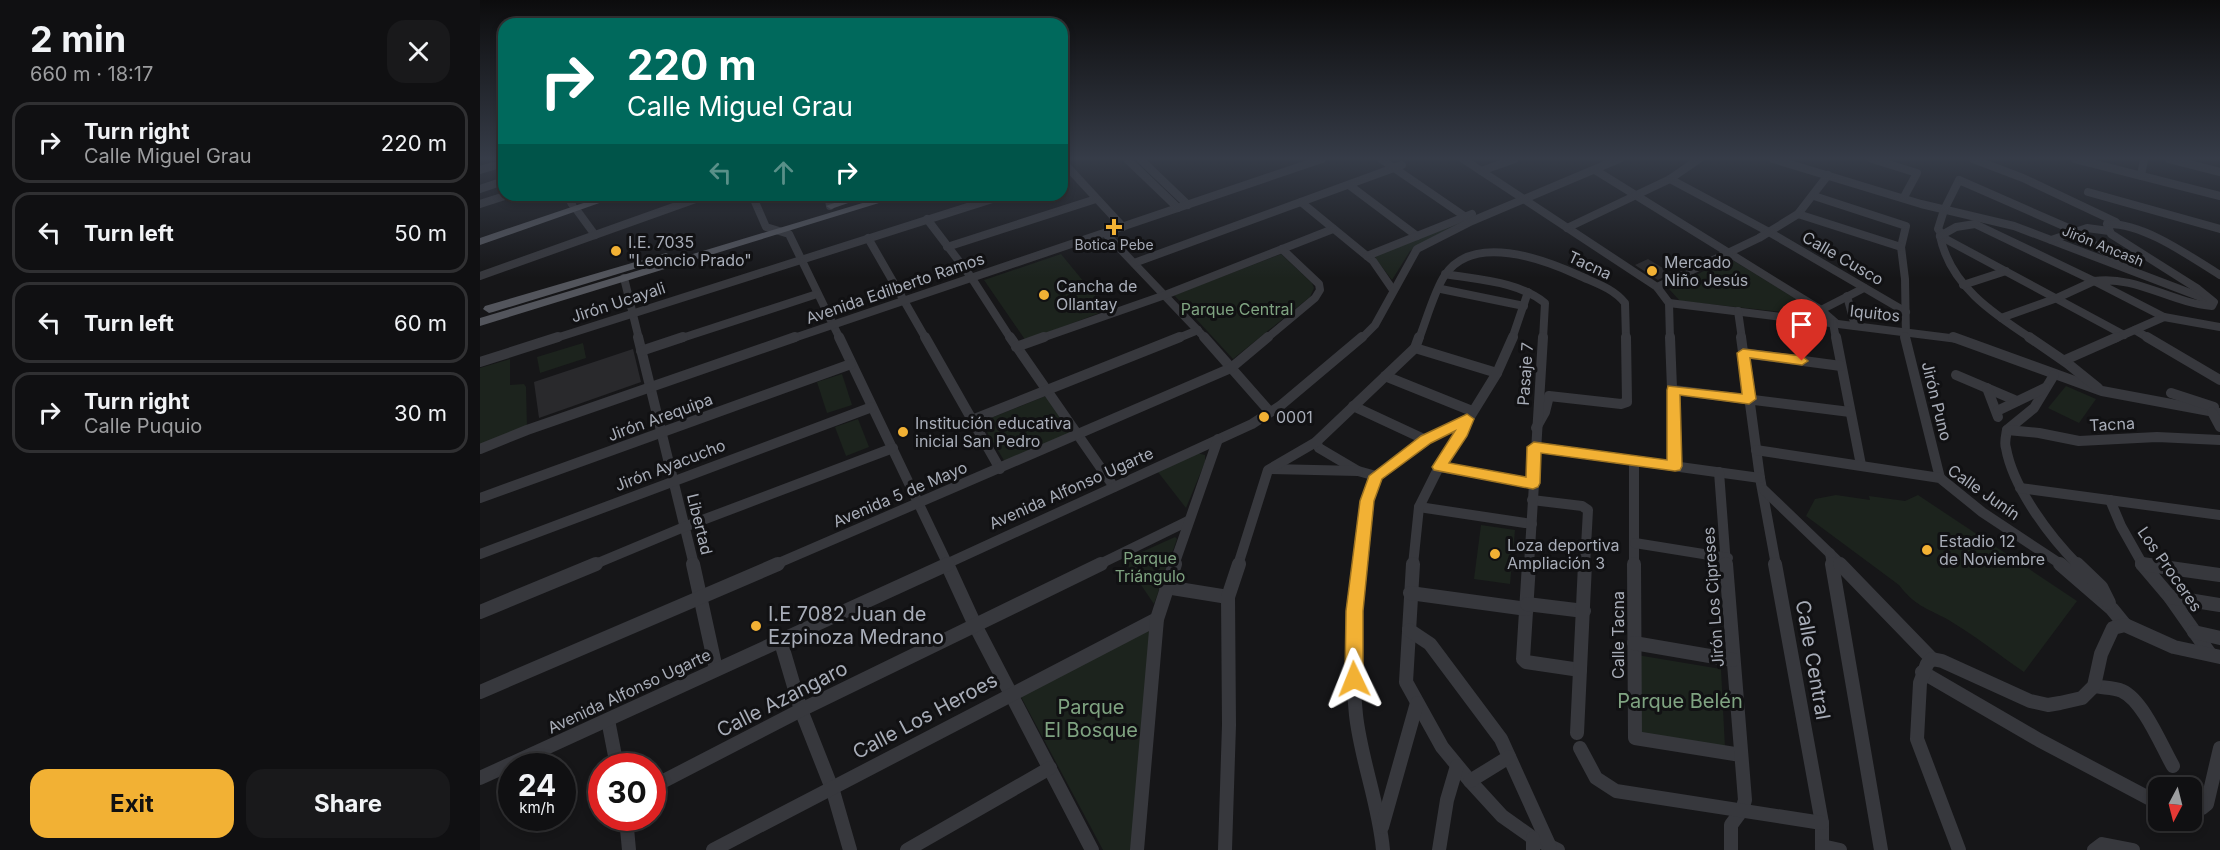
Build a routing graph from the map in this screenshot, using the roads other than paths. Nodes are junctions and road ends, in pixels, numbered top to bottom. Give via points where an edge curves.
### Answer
1 (497, 199) edge
2 (1096, 199) joint
3 (1168, 199) edge
4 (1181, 199) edge
5 (1206, 199) edge
6 (1310, 199) edge
7 (1366, 199) edge
8 (1445, 199) edge
9 (1524, 199) joint
10 (1630, 199) edge
11 (1640, 199) edge
12 (1707, 199) edge
13 (1812, 199) edge
14 (1822, 199) edge
15 (1909, 199) edge
16 (1950, 199) edge
17 (2002, 199) edge
18 (2066, 199) edge
19 (2112, 199) edge
20 (690, 201) edge
21 (755, 201) edge
22 (829, 201) edge
23 (880, 201) edge
24 (986, 201) edge
25 (1301, 202) junction
26 (572, 203) edge
27 (480, 204) edge
28 (1188, 205) junction
29 (1178, 208) junction
30 (1944, 210) junction
31 (1798, 214) junction
32 (2008, 216) dead end
33 (1473, 218) junction
34 (927, 219) junction
35 (2116, 222) junction
36 (766, 226) junction
37 (1123, 227) junction
38 (1567, 228) junction
39 (1334, 229) junction
40 (2220, 229) edge
41 (2073, 230) junction
42 (780, 231) junction
43 (2109, 231) junction
44 (1769, 232) junction
45 (1105, 233) junction
46 (480, 235) edge
47 (595, 235) junction
48 (1941, 235) junction
49 (1417, 236) junction
50 (868, 238) junction
51 (2053, 239) junction
52 (480, 242) edge
53 (1902, 246) junction
54 (947, 247) junction
55 (1282, 249) junction
56 (1729, 252) junction
57 (1366, 256) junction
58 (800, 260) junction
59 (1134, 263) junction
60 (2006, 271) junction
61 (1445, 274) junction
62 (2136, 274) junction
63 (2220, 275) edge
64 (480, 276) edge
65 (971, 277) junction
66 (624, 278) junction
67 (2094, 281) junction
68 (1963, 285) junction
69 (1657, 287) junction
70 (1864, 288) junction
71 (1441, 289) junction
72 (1393, 290) junction
73 (1528, 292) junction
74 (817, 294) junction
75 (1165, 295) junction
76 (1847, 296) junction
77 (2057, 298) junction
78 (904, 301) junction
79 (2214, 302) junction
80 (1669, 303) junction
81 (1524, 306) junction
82 (1821, 310) junction
83 (1738, 311) junction
84 (480, 312) edge
85 (1906, 312) junction
86 (633, 313) junction
87 (2164, 317) junction
88 (2001, 318) junction
89 (480, 322) edge
90 (1835, 324) junction
91 (832, 326) junction
92 (1856, 326) junction
93 (2220, 327) edge
94 (1198, 330) junction
95 (2134, 330) junction
96 (1904, 332) junction
97 (2124, 335) junction
98 (1016, 347) junction
99 (1415, 348) junction
100 (641, 351) junction
101 (1743, 353) junction
102 (2065, 360) junction
103 (480, 362) edge
104 (851, 364) junction
105 (1841, 366) junction
106 (1231, 368) junction
107 (1497, 373) junction
108 (1956, 375) dead end
109 (2054, 375) junction
110 (1385, 376) junction
111 (2220, 381) edge
112 (2047, 386) junction
113 (652, 387) junction
114 (1987, 388) junction
115 (1047, 390) junction
116 (1673, 390) junction
117 (2101, 391) junction
118 (2171, 393) dead end
119 (1749, 399) junction
120 (2017, 401) junction
121 (1353, 406) junction
122 (872, 407) junction
123 (1270, 412) junction
124 (1850, 412) junction
125 (2217, 412) edge
126 (1470, 415) junction
127 (972, 420) junction
128 (2220, 427) edge
129 (1536, 428) junction
130 (2007, 430) junction
131 (661, 433) junction
132 (1078, 435) junction
133 (1218, 440) junction
134 (1426, 440) junction
135 (2220, 440) edge
136 (1316, 442) junction
137 (1534, 447) junction
138 (893, 448) junction
139 (480, 449) edge
140 (1756, 450) junction
141 (1634, 461) junction
142 (1861, 465) junction
143 (1675, 466) junction
144 (1439, 467) junction
145 (1000, 469) junction
146 (1268, 470) junction
147 (1358, 471) junction
148 (1719, 472) junction
149 (1376, 476) junction
150 (1940, 478) junction
151 (673, 482) junction
152 (1533, 483) junction
153 (1762, 484) junction
154 (1114, 487) junction
155 (2020, 488) junction
156 (480, 498) edge
157 (1532, 500) junction
158 (2110, 501) junction
159 (920, 503) junction
160 (1419, 507) junction
161 (2220, 515) edge
162 (1188, 521) junction
163 (1532, 524) junction
164 (684, 527) junction
165 (1635, 543) junction
166 (1830, 553) junction
167 (480, 554) edge
168 (1728, 558) junction
169 (946, 562) junction
170 (2142, 564) junction
171 (2220, 575) edge
172 (1166, 587) junction
173 (1410, 593) junction
174 (701, 594) junction
175 (1228, 597) junction
176 (2170, 597) junction
177 (2220, 605) edge
178 (1527, 606) junction
179 (2112, 609) junction
180 (1584, 611) junction
181 (480, 612) edge
182 (1157, 619) junction
183 (975, 625) junction
184 (2125, 625) junction
185 (1409, 630) junction
186 (2194, 632) junction
187 (2220, 638) edge
188 (780, 639) junction
189 (1634, 643) junction
190 (2215, 656) edge
191 (1932, 659) junction
192 (1733, 660) junction
193 (716, 669) junction
194 (1580, 670) junction
195 (1922, 672) junction
196 (2094, 686) junction
197 (480, 692) edge
198 (1012, 693) junction
199 (1417, 703) junction
200 (801, 710) junction
201 (608, 720) junction
202 (1577, 733) dead end
203 (1580, 748) dead end
204 (2220, 748) edge
205 (614, 753) edge
206 (1741, 755) junction
207 (1509, 757) junction
208 (1457, 766) junction
209 (2173, 766) dead end
210 (1050, 768) junction
211 (480, 777) edge
212 (666, 780) edge
213 (1470, 781) junction
214 (832, 790) junction
215 (2148, 798) edge
216 (2202, 808) edge
217 (1742, 810) junction
218 (1822, 823) junction
219 (1381, 829) junction
220 (627, 831) edge
221 (1533, 844) edge
222 (1822, 848) edge
223 (1554, 849) edge
224 (629, 850) edge
225 (712, 850) edge
226 (850, 850) edge
227 (907, 850) edge
228 (1092, 850) edge
229 (1137, 850) edge
230 (1225, 850) edge
231 (1383, 850) edge
232 (1438, 850) edge
233 (1731, 850) edge
234 (1840, 850) edge
235 (1881, 850) edge
236 (1959, 850) edge
237 (2094, 850) edge
238 (2133, 850) edge

1 - 27 street
2 - 37 street
2 - 54 street
3 - 29 street
4 - 28 street
5 - 28 street, Avenida Edilberto Ramos
6 - 25 street
7 - 49 street
8 - 33 street
9 - 33 street, Avenida Alfonso Ugarte
9 - 38 street
10 - 38 street
11 - 56 street
12 - 44 street, Calle Cusco
13 - 31 street
14 - 53 street, Jirón Puno via 1906,226
15 - 30 street, Jirón Ancash
16 - 30 street
17 - 41 street
18 - 35 street
19 - 40 street
20 - 47 street
21 - 36 street
22 - 36 main road
23 - 42 main road
24 - 34 street, Jirón Ucayali
25 - 39 street
25 - 59 street
26 - 46 main road
26 - 47 street
26 - 52 main road
28 - 29 street, Avenida Edilberto Ramos
29 - 37 street, Avenida Edilberto Ramos
30 - 48 street via 1938,229
30 - 51 street, Jirón Ancash
31 - 44 street
31 - 53 street
32 - 51 street
33 - 49 street
33 - 72 street, Avenida Alfonso Ugarte via 1417,249
34 - 50 street, Jirón Ucayali
34 - 54 street
35 - 43 street via 2107,224
35 - 63 street via 2137,229
36 - 42 street
36 - 84 main road
37 - 45 street, Avenida Edilberto Ramos
38 - 69 street
39 - 55 street
39 - 57 street
41 - 43 street via 2089,226
41 - 51 street
41 - 62 street
42 - 58 street via 789,234
42 - 66 main road
43 - 79 street
44 - 56 street
44 - 70 street, Calle Cusco
45 - 59 street
45 - 65 street, Avenida Edilberto Ramos
47 - 64 street
48 - 60 street
48 - 67 street via 1966,224 1985,227
48 - 68 street via 1941,243
49 - 57 street
50 - 58 street, Jirón Ucayali
50 - 78 street
51 - 62 street, Jirón Ancash
53 - 85 street, Jirón Puno
54 - 65 street
55 - 75 street
55 - 106 street, Avenida 5 de Mayo via 1319,284 1320,290
56 - 69 street
56 - 82 street
57 - 72 street
58 - 74 street
58 - 86 street, Jirón Ucayali
59 - 75 street
60 - 68 street
60 - 77 street
61 - 71 street
61 - 73 street
61 - 129 street, Tacna via 1454,265 1483,253 1525,255 1614,292 1625,303 1627,402 1549,396
62 - 79 street, Jirón Ancash
65 - 78 street, Avenida Edilberto Ramos
65 - 98 street
66 - 86 street, Libertad
66 - 89 main road
67 - 77 street
67 - 79 street via 2125,282 2196,304 2212,306
67 - 87 street
68 - 88 street
69 - 80 street
70 - 76 street
70 - 85 street, Calle Cusco
71 - 81 street
71 - 99 street
72 - 123 street, Avenida Alfonso Ugarte via 1374,325 1350,349
73 - 81 street
73 - 129 street, Pasaje 7 via 1545,303
74 - 91 street
74 - 100 street
75 - 94 street
75 - 98 street
76 - 82 street
76 - 92 street
77 - 88 street
77 - 97 street
78 - 91 street, Avenida Edilberto Ramos
78 - 127 street
80 - 83 street, Iquitos
80 - 116 street
81 - 107 street
82 - 90 street
83 - 90 street, Iquitos
83 - 101 street, Calle Central
85 - 96 street, Jirón Puno
86 - 100 street, Libertad
86 - 103 street, Jirón Ucayali
87 - 93 street
87 - 95 street
88 - 102 street
90 - 92 street, Iquitos
90 - 105 street
91 - 104 street
91 - 113 street, Avenida Edilberto Ramos
92 - 96 street, Iquitos
94 - 106 street
94 - 115 street
95 - 97 street
95 - 111 street
96 - 109 street, Iquitos via 1970,342
96 - 150 street, Jirón Puno
97 - 102 street
98 - 115 street
99 - 107 street
99 - 110 street
100 - 113 street, Libertad
101 - 105 street
101 - 119 street, Calle Central
102 - 117 street
104 - 122 street
104 - 131 street, Jirón Arequipa
105 - 124 street
106 - 123 street
106 - 132 street, Avenida 5 de Mayo
107 - 126 street
108 - 114 street
109 - 112 street
109 - 117 street, Iquitos
110 - 121 street
110 - 126 street
112 - 120 street
112 - 130 street via 2034,408
113 - 131 street, Libertad
113 - 139 street, Avenida Edilberto Ramos
114 - 120 street
114 - 120 street via 1997,414
115 - 127 street
115 - 132 street
116 - 119 street
116 - 143 street
117 - 125 street, Iquitos
118 - 125 street
119 - 124 street
119 - 140 street, Calle Central
121 - 134 street
121 - 136 street
122 - 138 street
122 - 151 street, Jirón Ayacucho
123 - 133 street, Avenida Alfonso Ugarte
124 - 142 street
125 - 128 street
126 - 134 street
126 - 144 street
127 - 145 street
129 - 137 street, Pasaje 7
130 - 135 street, Tacna via 2079,441 2157,437
130 - 155 street via 2005,447
131 - 151 street, Libertad
131 - 156 street, Jirón Arequipa
132 - 145 street, Avenida 5 de Mayo
132 - 154 street
133 - 154 street, Avenida Alfonso Ugarte
133 - 162 street
134 - 149 street
136 - 146 street
136 - 147 street via 1319,448
137 - 141 street
137 - 152 street, Pasaje 7
138 - 159 street
138 - 164 street
140 - 142 street, Calle Junín
140 - 153 street, Calle Central
141 - 143 street
141 - 165 street, Calle Tacna
142 - 150 street, Calle Junín
143 - 148 street
144 - 152 street
144 - 160 street
145 - 159 street, Avenida 5 de Mayo
146 - 147 street
146 - 175 street
147 - 149 street
148 - 153 street
148 - 168 street, Jirón Los Cipreses
149 - 219 street via 1363,523 1353,642 1356,716
150 - 179 street, Calle Junín via 1982,512 2062,565
151 - 164 street, Libertad
151 - 167 street, Jirón Ayacucho
152 - 157 street, Pasaje 7
153 - 166 street
153 - 218 street, Calle Central
154 - 169 street, Avenida Alfonso Ugarte
155 - 158 street
155 - 179 street via 2062,549 2101,587
157 - 163 street, Pasaje 7
157 - 180 street via 1588,510
158 - 161 street
158 - 170 street, Los Proceres
159 - 169 street
159 - 174 street, Avenida 5 de Mayo
160 - 163 street
160 - 173 street
162 - 172 street
162 - 183 street, Calle Azangaro
163 - 178 street, Pasaje 7
164 - 174 street, Libertad
164 - 181 street
165 - 168 street
165 - 189 street, Calle Tacna
166 - 191 street
166 - 235 street
168 - 192 street, Jirón Los Cipreses
169 - 183 street
169 - 188 street, Avenida Alfonso Ugarte
170 - 171 street
170 - 176 street, Los Proceres
172 - 175 street
172 - 182 street
173 - 178 street
173 - 185 street
174 - 193 street, Libertad
174 - 197 street, Avenida 5 de Mayo
175 - 230 street
176 - 177 street
176 - 186 street, Los Proceres
178 - 180 street
178 - 194 street, Pasaje 7 via 1524,661
179 - 184 street, Calle Junín
180 - 194 street
182 - 198 street, Calle Los Heroes
182 - 229 street
183 - 198 street
183 - 200 street, Calle Azangaro
184 - 190 street, Los Proceres via 2174,647
184 - 196 street via 2112,628
185 - 199 street via 1406,682
185 - 207 street via 1430,644
186 - 187 street
186 - 190 street, Los Proceres
188 - 193 street, Avenida Alfonso Ugarte
188 - 200 street
189 - 192 street
189 - 206 street, Calle Tacna via 1635,738
191 - 195 street
191 - 196 street via 2048,705 2082,698
192 - 206 street, Jirón Los Cipreses
193 - 201 street, Avenida Alfonso Ugarte
194 - 202 street
195 - 215 street
195 - 236 street via 1917,739
196 - 209 street via 2129,696
198 - 210 street
198 - 214 street, Calle Los Heroes
199 - 208 street
199 - 219 street
200 - 212 street, Calle Azangaro
200 - 214 street
201 - 205 street
201 - 211 street, Avenida Alfonso Ugarte
203 - 217 street via 1588,770 1608,789
204 - 216 street via 2207,804
206 - 217 street, Jirón Los Cipreses via 1745,800
207 - 213 street
207 - 223 street
208 - 213 street
208 - 232 street
210 - 227 street
210 - 228 street
213 - 221 street
214 - 225 street, Calle Los Heroes
214 - 226 street
217 - 218 street
217 - 233 street via 1731,825
218 - 222 street, Calle Central
219 - 231 street
220 - 224 street
221 - 223 street
222 - 234 street
237 - 238 street via 2102,844

